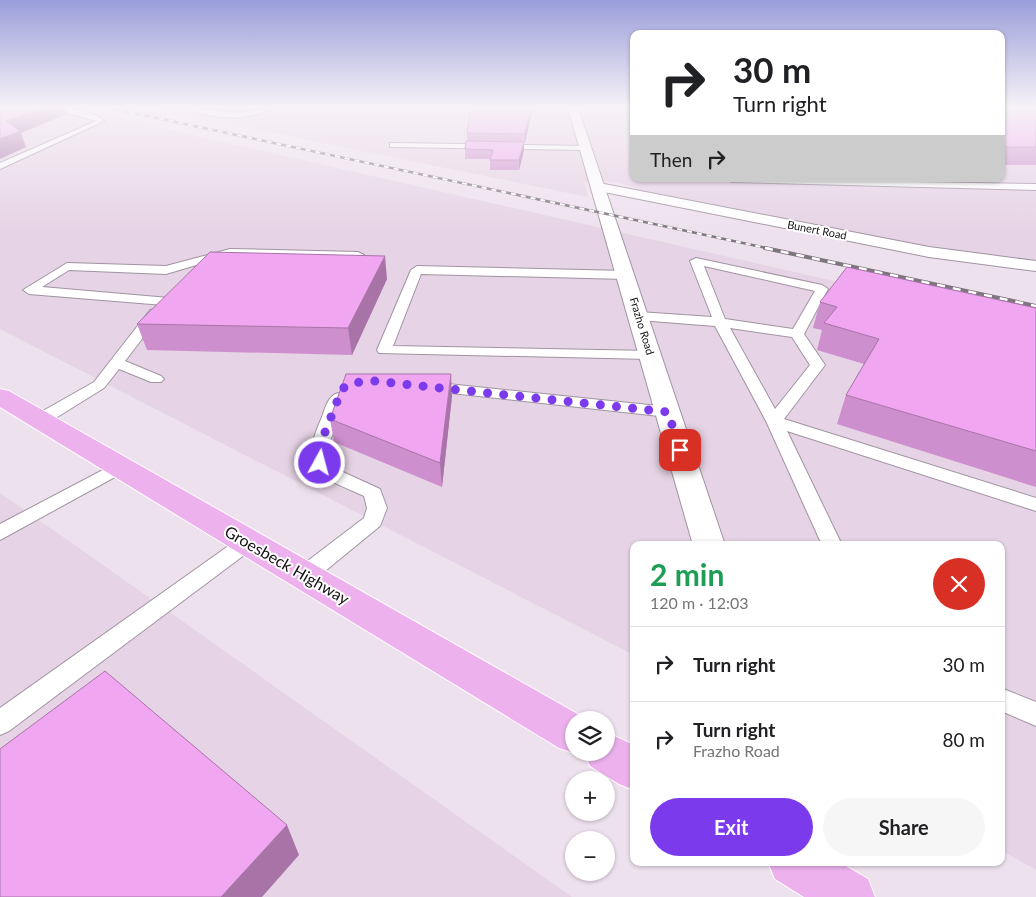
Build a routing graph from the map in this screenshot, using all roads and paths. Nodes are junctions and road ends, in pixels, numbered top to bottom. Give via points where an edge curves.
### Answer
1 (36, 150) edge
2 (587, 150) edge
3 (0, 166) edge
4 (845, 182) edge
5 (600, 187) junction
6 (1036, 187) edge
7 (375, 256) edge
8 (1036, 266) edge
9 (166, 270) junction
10 (626, 275) junction
11 (194, 278) edge
12 (179, 290) edge
13 (164, 301) junction
14 (640, 316) junction
15 (720, 322) junction
16 (797, 334) junction
17 (651, 355) junction
18 (116, 363) junction
19 (156, 380) dead end
20 (413, 385) edge
21 (346, 386) edge
22 (4, 402) edge
23 (668, 412) junction
24 (40, 420) junction
25 (774, 421) junction
26 (120, 467) junction
27 (1036, 505) edge
28 (0, 533) edge
29 (708, 541) edge
30 (830, 541) edge
31 (248, 542) junction
32 (305, 575) junction
33 (1005, 701) edge
34 (1036, 714) edge
35 (0, 723) edge
36 (565, 729) edge
37 (615, 758) edge
38 (630, 767) edge
39 (805, 873) edge
40 (850, 897) edge

1 - 3 lane
2 - 5 street, Frazho Road
4 - 6 lane
5 - 8 street, Bunert Road via 929,252
5 - 10 street, Frazho Road
7 - 9 lane via 230,252
9 - 11 lane via 201,272
9 - 13 lane via 67,266 29,290
10 - 14 street, Frazho Road
10 - 17 lane via 417,270 384,350
12 - 13 lane
13 - 18 lane
14 - 15 lane
14 - 17 street, Frazho Road
15 - 16 lane
15 - 16 lane via 696,261 822,289
15 - 25 lane
16 - 25 lane via 818,365
17 - 23 street, Frazho Road
18 - 19 lane
18 - 24 lane via 99,385
20 - 23 lane
21 - 32 lane via 318,450 320,463 328,471 373,493 377,508 373,521
22 - 24 main road, Groesbeck Highway
23 - 29 street, Frazho Road
24 - 26 main road, Groesbeck Highway
25 - 27 lane
25 - 30 lane
26 - 28 lane
26 - 31 main road, Groesbeck Highway
31 - 32 main road, Groesbeck Highway
31 - 35 lane
32 - 36 main road, Groesbeck Highway
33 - 34 lane
37 - 38 main road
39 - 40 main road

